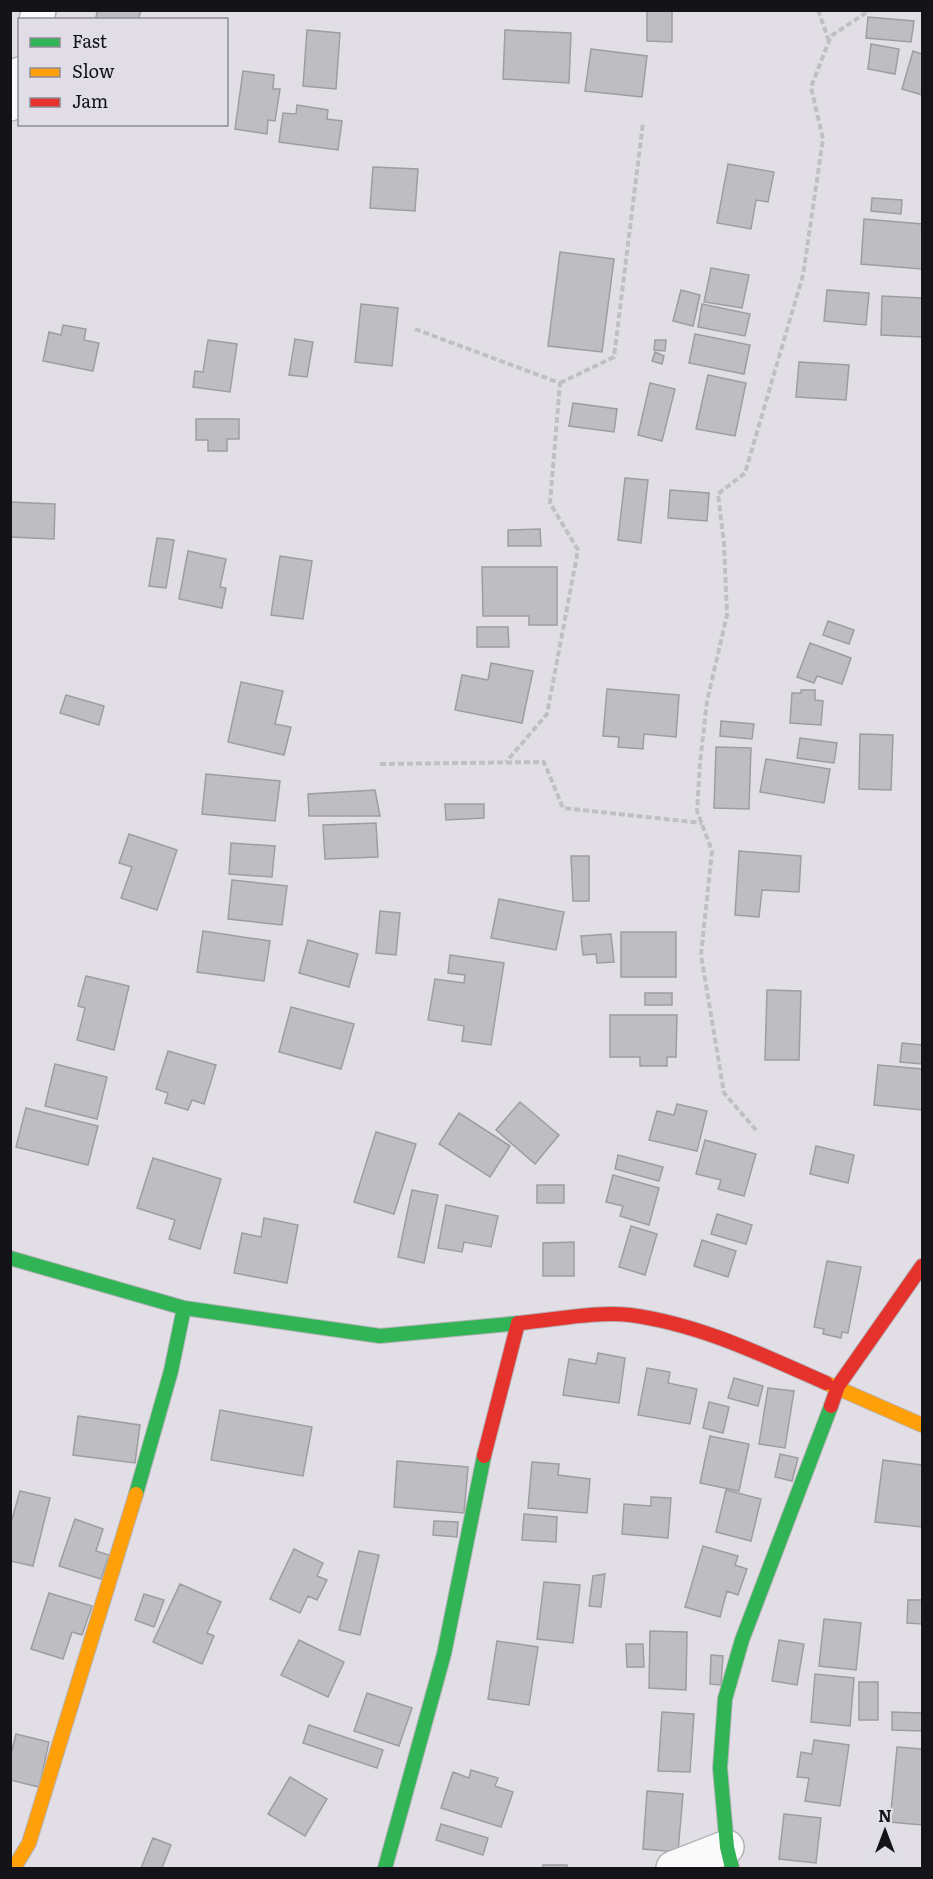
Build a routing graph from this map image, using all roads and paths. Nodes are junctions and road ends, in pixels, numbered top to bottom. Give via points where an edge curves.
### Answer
1 (819, 10) edge
2 (870, 10) edge
3 (829, 42) junction
4 (18, 80) edge
5 (10, 104) edge
6 (643, 123) dead end
7 (415, 330) dead end
8 (560, 383) junction
9 (506, 762) junction
10 (380, 764) dead end
11 (702, 823) junction
12 (756, 1130) dead end
13 (10, 1258) edge
14 (922, 1266) edge
15 (184, 1308) junction
16 (518, 1323) junction
17 (838, 1386) junction
18 (922, 1425) edge
19 (730, 1858) edge
20 (14, 1869) edge
21 (385, 1869) edge
22 (673, 1869) edge

1 - 3 path
2 - 3 path via 831,36
3 - 11 path via 811,87 823,139 803,275 745,473 718,494 727,615 706,701 697,811
4 - 5 street
6 - 8 path via 614,357
7 - 8 path
8 - 9 path via 550,503 578,550 547,714
9 - 10 path
9 - 11 path via 544,762 563,808
11 - 12 path via 712,851 701,955 724,1093
13 - 15 street
14 - 17 street
15 - 16 street via 380,1336
15 - 20 street via 171,1371 115,1568 29,1843
16 - 17 street via 629,1315 737,1344
16 - 21 street via 478,1481 444,1654
17 - 18 street
17 - 19 street via 742,1641 725,1699 720,1768
19 - 22 street

